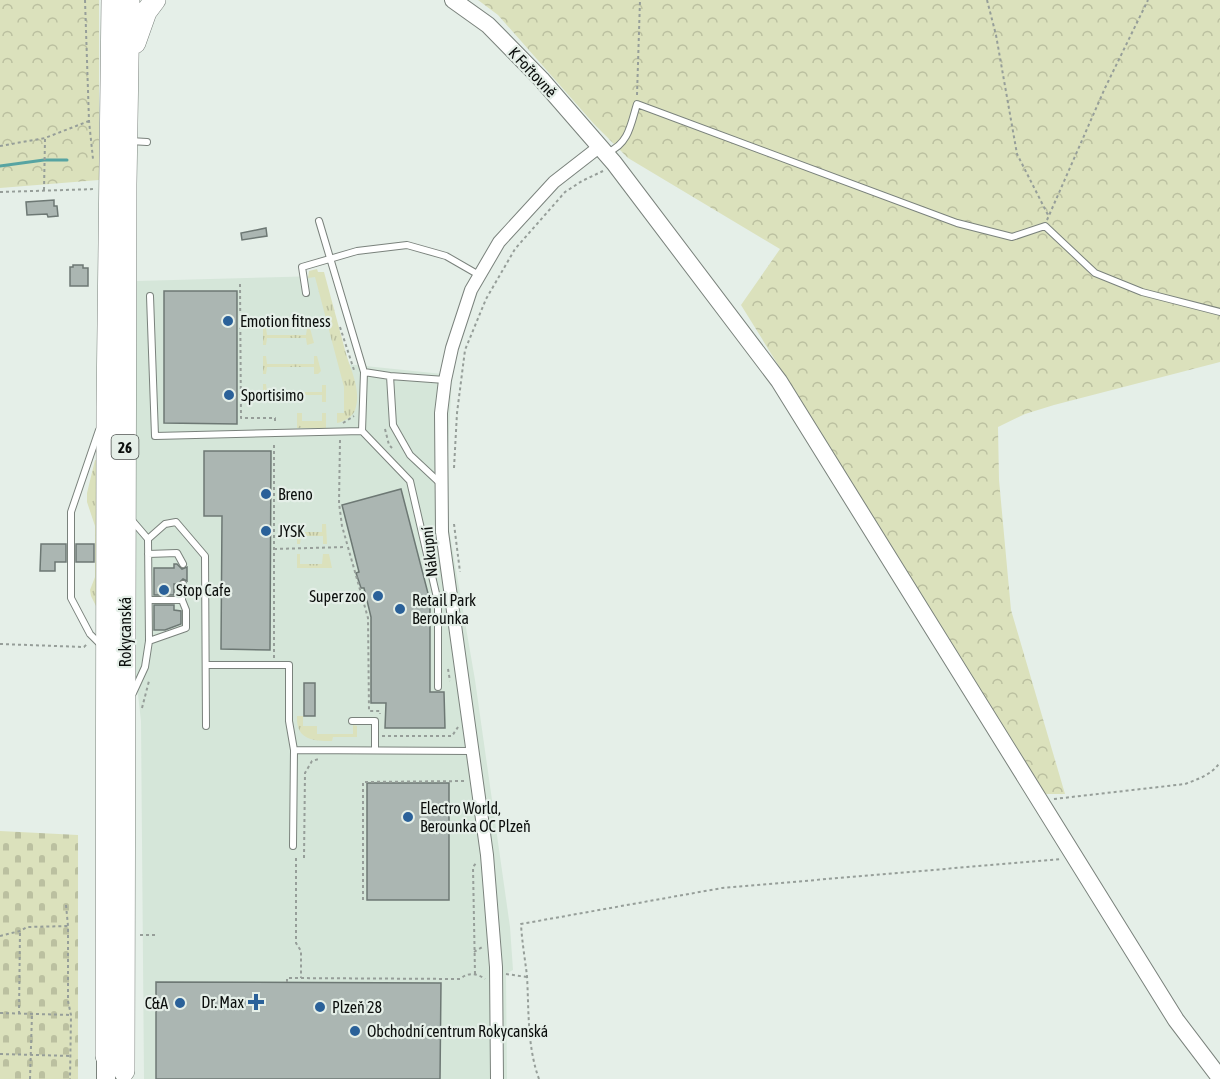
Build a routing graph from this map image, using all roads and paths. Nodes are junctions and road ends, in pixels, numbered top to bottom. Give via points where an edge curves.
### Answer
1 (85, 0) edge
2 (112, 0) edge
3 (129, 0) edge
4 (155, 0) edge
5 (453, 0) edge
6 (640, 0) edge
7 (987, 0) edge
8 (1148, 0) edge
9 (127, 72) junction
10 (637, 104) junction
11 (89, 121) junction
12 (45, 138) junction
13 (0, 146) edge
14 (606, 154) junction
15 (111, 187) junction
16 (44, 190) junction
17 (0, 192) edge
18 (1048, 215) junction
19 (319, 221) dead end
20 (1045, 225) junction
21 (331, 258) junction
22 (480, 275) junction
23 (240, 284) dead end
24 (306, 293) dead end
25 (150, 296) dead end
26 (1220, 312) edge
27 (340, 326) dead end
28 (364, 372) junction
29 (355, 374) dead end
30 (390, 376) junction
31 (445, 380) junction
32 (107, 407) junction
33 (356, 414) dead end
34 (384, 427) dead end
35 (362, 431) junction
36 (340, 432) junction
37 (274, 433) junction
38 (393, 450) dead end
39 (454, 470) dead end
40 (442, 485) junction
41 (125, 512) junction
42 (453, 515) dead end
43 (148, 539) junction
44 (347, 547) junction
45 (274, 549) junction
46 (148, 554) junction
47 (183, 564) dead end
48 (459, 578) dead end
49 (183, 584) dead end
50 (149, 600) junction
51 (182, 600) junction
52 (90, 634) junction
53 (149, 641) junction
54 (0, 644) edge
55 (106, 650) junction
56 (447, 661) dead end
57 (206, 665) junction
58 (274, 666) junction
59 (438, 687) dead end
60 (453, 687) dead end
61 (125, 710) junction
62 (380, 720) dead end
63 (460, 720) dead end
64 (352, 721) dead end
65 (206, 726) dead end
66 (380, 728) dead end
67 (375, 749) junction
68 (294, 750) junction
69 (472, 751) junction
70 (327, 759) dead end
71 (1220, 762) edge
72 (467, 774) dead end
73 (1041, 801) junction
74 (293, 846) dead end
75 (296, 858) dead end
76 (304, 858) dead end
77 (1076, 858) junction
78 (480, 862) dead end
79 (363, 900) dead end
80 (66, 905) dead end
81 (68, 926) junction
82 (20, 931) junction
83 (137, 935) dead end
84 (158, 935) dead end
85 (0, 936) edge
86 (486, 943) dead end
87 (474, 952) junction
88 (475, 974) junction
89 (506, 974) dead end
90 (527, 977) junction
91 (301, 978) junction
92 (287, 982) dead end
93 (489, 982) dead end
94 (0, 1013) edge
95 (19, 1014) junction
96 (32, 1014) junction
97 (72, 1015) junction
98 (0, 1054) edge
99 (31, 1055) junction
100 (71, 1056) junction
101 (106, 1056) joint
102 (118, 1076) edge
103 (497, 1078) edge
104 (1220, 1078) edge
105 (30, 1079) edge
106 (70, 1079) edge
107 (539, 1079) edge

1 - 11 path
2 - 15 highway, 26
3 - 9 highway, 26
4 - 9 highway via 139,29
5 - 14 street, K Fořtovně via 488,24
6 - 10 path
7 - 18 path via 1017,154
8 - 18 path
9 - 15 highway, 26 via 137,141
10 - 14 lane via 628,135 619,148
10 - 20 lane via 957,223 1012,237
11 - 12 path
11 - 15 path
12 - 13 path
12 - 16 path
14 - 22 street, Nákupní via 554,182 500,242
14 - 39 path via 602,173 565,192 515,249 486,299 465,350
14 - 73 street, K Fořtovně via 779,381
15 - 16 path
15 - 32 highway, Rokycanská / 26
15 - 41 highway, Rokycanská / 26
16 - 17 path
18 - 20 path
19 - 21 lane
20 - 26 lane via 1095,273 1142,292
21 - 22 lane via 407,245 447,256
21 - 24 lane via 302,267
21 - 28 lane
22 - 31 street, Nákupní via 471,290
23 - 37 path via 241,418 275,418
25 - 37 lane via 155,436
27 - 29 path
28 - 30 lane
28 - 35 lane
30 - 31 lane
30 - 40 lane via 393,425 410,455
31 - 40 street, Nákupní via 441,413
32 - 52 lane via 71,512 71,598
32 - 55 highway, Rokycanská / 26
33 - 36 path via 340,425
34 - 38 path
35 - 36 lane
35 - 59 lane via 410,482 438,602
36 - 37 lane
36 - 44 path via 339,503
37 - 45 path
40 - 69 street, Nákupní via 442,532
41 - 43 lane
41 - 61 highway, Rokycanská / 26
42 - 48 path
43 - 46 lane
43 - 57 lane via 165,524 176,522 206,556
44 - 45 path
44 - 62 path via 368,618 369,711 380,711
45 - 58 path
46 - 47 lane via 177,553
46 - 50 lane
49 - 51 lane
50 - 51 lane
50 - 53 lane
51 - 53 lane via 186,628
52 - 54 path via 84,647
52 - 55 lane
53 - 61 lane via 145,667
55 - 101 highway, Rokycanská / 26
56 - 60 path
57 - 58 lane
57 - 65 lane
58 - 68 lane via 289,665 289,721
61 - 102 highway, Rokycanská / 26
63 - 66 path via 452,736 380,736
64 - 67 lane via 375,721
67 - 68 lane
67 - 69 lane
68 - 74 lane
69 - 103 street, Nákupní via 488,855 496,967
70 - 76 path via 312,761 305,773
71 - 73 path via 1204,777 1185,784
72 - 79 path via 468,781 363,782
73 - 77 street, K Fořtovně
75 - 91 path via 296,943 301,951
77 - 90 path via 722,888 521,924
77 - 104 street, K Fořtovně via 1176,1020
78 - 87 path via 473,867
80 - 81 path
81 - 82 path via 27,927
81 - 97 path via 68,1001
82 - 85 path
82 - 95 path
83 - 84 path
86 - 87 path
87 - 88 path
88 - 91 path via 460,978
88 - 93 path
89 - 90 path
90 - 107 path via 529,1031
91 - 92 path via 287,978
94 - 95 path
95 - 96 path
96 - 97 path
96 - 99 path
97 - 100 path
98 - 99 path
99 - 100 path
99 - 105 path
100 - 106 path
101 - 102 main road, Rokycanská / 26

